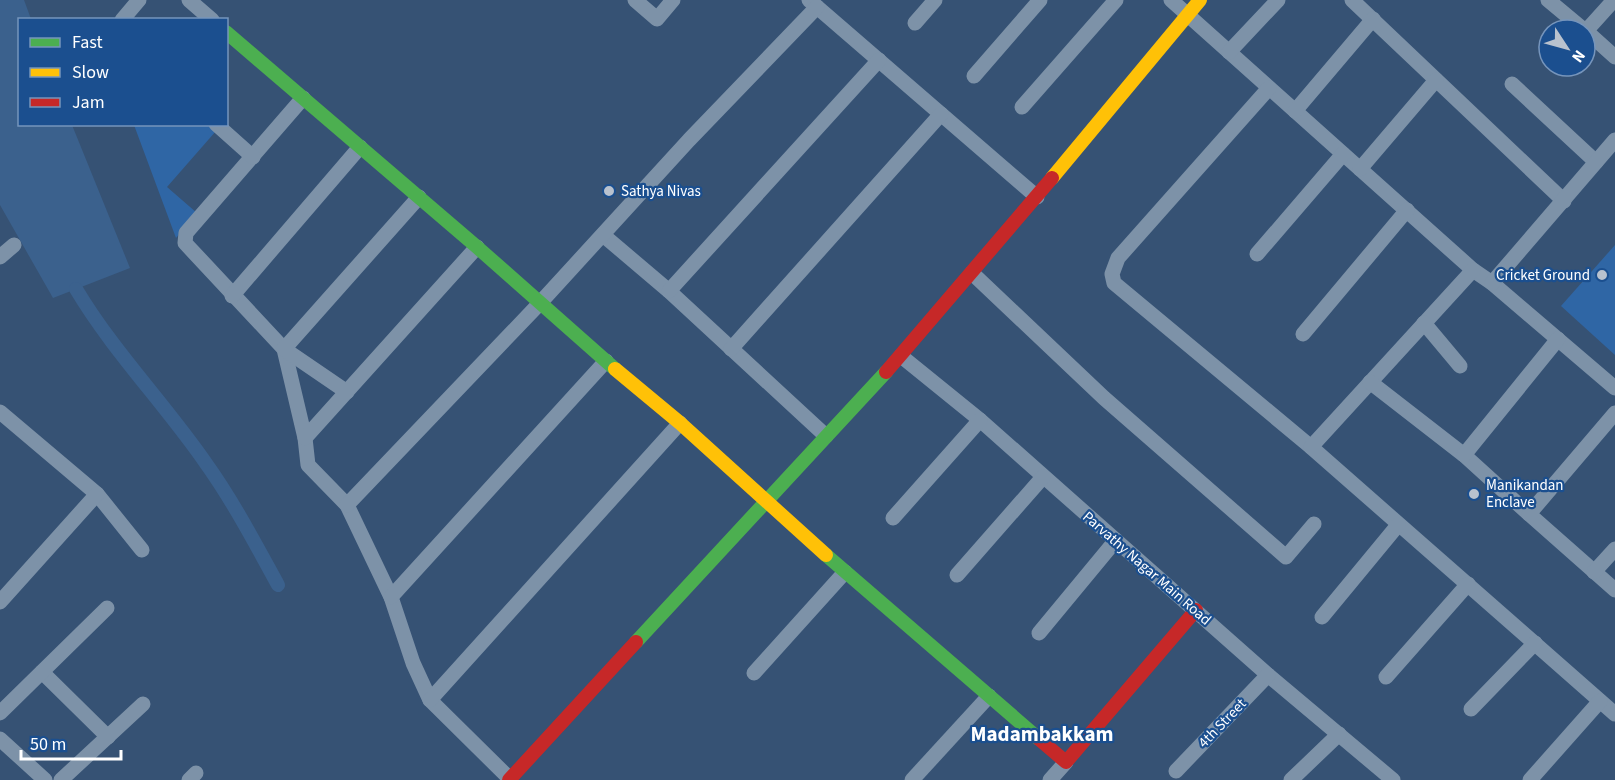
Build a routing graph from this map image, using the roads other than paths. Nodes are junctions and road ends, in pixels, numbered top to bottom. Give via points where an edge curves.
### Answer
1 (139, 0) edge
2 (189, 0) edge
3 (635, 0) edge
4 (673, 0) edge
5 (935, 0) edge
6 (1040, 0) edge
7 (1116, 0) edge
8 (1171, 0) edge
9 (1200, 0) edge
10 (1278, 0) edge
11 (1352, 0) edge
12 (1548, 0) edge
13 (1614, 0) edge
14 (813, 3) edge
15 (1187, 15) junction
16 (124, 18) edge
17 (210, 18) edge
18 (1570, 18) edge
19 (1597, 18) edge
20 (1373, 19) junction
21 (915, 23) dead end
22 (228, 34) edge
23 (1597, 41) edge
24 (1229, 52) junction
25 (1615, 57) edge
26 (879, 60) junction
27 (974, 76) dead end
28 (1436, 80) junction
29 (1512, 84) dead end
30 (1269, 88) junction
31 (303, 98) junction
32 (1022, 107) dead end
33 (1295, 111) junction
34 (941, 114) junction
35 (218, 126) edge
36 (1615, 140) edge
37 (360, 147) junction
38 (1343, 154) junction
39 (253, 157) junction
40 (1596, 162) junction
41 (1360, 168) junction
42 (418, 197) junction
43 (1037, 197) junction
44 (1564, 201) junction
45 (1407, 210) junction
46 (603, 235) junction
47 (14, 245) dead end
48 (477, 247) junction
49 (1257, 254) dead end
50 (0, 256) edge
51 (1473, 270) junction
52 (972, 273) junction
53 (1492, 283) junction
54 (669, 291) junction
55 (232, 296) junction
56 (540, 303) junction
57 (1424, 323) junction
58 (1303, 334) dead end
59 (1558, 339) junction
60 (284, 349) junction
61 (731, 349) junction
62 (901, 356) junction
63 (606, 361) junction
64 (1460, 366) dead end
65 (1370, 382) junction
66 (1615, 388) edge
67 (347, 392) junction
68 (0, 412) edge
69 (1615, 412) edge
70 (980, 420) junction
71 (680, 423) junction
72 (826, 436) junction
73 (306, 438) junction
74 (1311, 447) junction
75 (1464, 455) junction
76 (1043, 477) junction
77 (97, 494) junction
78 (766, 502) junction
79 (346, 505) junction
80 (1529, 514) junction
81 (893, 518) dead end
82 (1314, 524) dead end
83 (1398, 525) junction
84 (1116, 540) junction
85 (1615, 549) edge
86 (142, 550) dead end
87 (845, 572) junction
88 (1594, 572) junction
89 (957, 575) dead end
90 (1468, 584) junction
91 (1615, 590) edge
92 (391, 597) junction
93 (0, 602) edge
94 (106, 608) dead end
95 (1196, 610) junction
96 (1322, 617) dead end
97 (1039, 633) dead end
98 (1535, 643) junction
99 (42, 672) junction
100 (754, 673) dead end
101 (1268, 675) junction
102 (1386, 677) dead end
103 (989, 696) junction
104 (430, 700) junction
105 (1600, 701) junction
106 (143, 704) dead end
107 (1471, 710) dead end
108 (0, 713) edge
109 (1615, 714) edge
110 (1339, 734) junction
111 (108, 737) junction
112 (0, 739) edge
113 (1066, 762) junction
114 (1176, 771) dead end
115 (45, 780) edge
116 (61, 780) edge
117 (509, 780) edge
118 (912, 780) edge
119 (1050, 780) edge
120 (1291, 780) edge
121 (1393, 780) edge
122 (1530, 780) edge

1 - 16 street
2 - 17 street
3 - 4 street via 657,19
5 - 21 street
6 - 27 street
7 - 32 street
8 - 15 street
9 - 15 street
10 - 24 street
11 - 20 street
12 - 18 street
13 - 19 street
14 - 26 street
14 - 46 street
15 - 24 street
15 - 43 street
20 - 28 street
20 - 33 street
22 - 31 street
23 - 25 street
24 - 30 street
26 - 34 street
26 - 54 street
28 - 41 street
28 - 44 street
29 - 40 street
30 - 33 street
30 - 74 street via 1118,258 1112,274 1114,283
31 - 37 street
31 - 39 street
33 - 38 street
34 - 43 street
34 - 61 street
35 - 39 street
36 - 40 street
37 - 42 street
37 - 55 street
38 - 41 street
38 - 49 street
39 - 55 street via 185,236 185,243
40 - 44 street
41 - 45 street
42 - 48 street
42 - 60 street
43 - 52 street
44 - 53 street
45 - 51 street
45 - 58 street
46 - 54 street
46 - 56 street
47 - 50 street
48 - 56 street
48 - 67 street
51 - 53 street
51 - 57 street
52 - 62 street
52 - 82 street via 1104,398 1286,557
53 - 59 street
54 - 61 street
55 - 60 street
56 - 63 street
56 - 79 street
57 - 64 street
57 - 65 street
59 - 66 street
59 - 75 street
60 - 67 street
60 - 73 street
61 - 72 street
62 - 70 street, Parvathy Nagar Main Road
62 - 72 street
63 - 71 street
63 - 92 street
65 - 74 street
65 - 75 street
67 - 73 street
68 - 77 street
69 - 80 street
70 - 76 street, Parvathy Nagar Main Road
70 - 81 street
71 - 78 street
71 - 104 street
72 - 78 street
73 - 79 street via 308,465
74 - 83 street
75 - 80 street
76 - 84 street, Parvathy Nagar Main Road
76 - 89 street
77 - 86 street
77 - 93 street
78 - 87 street
78 - 117 street
79 - 92 street
80 - 88 street
83 - 90 street
83 - 96 street
84 - 95 street, Parvathy Nagar Main Road
84 - 97 street
85 - 88 street
87 - 100 street
87 - 103 street
88 - 91 street
90 - 98 street
90 - 102 street
92 - 104 street
94 - 99 street
95 - 101 street, Parvathy Nagar Main Road
95 - 113 street
98 - 105 street
98 - 107 street
99 - 108 street
99 - 111 street
101 - 110 street, Parvathy Nagar Main Road
101 - 114 street, 4th Street
103 - 113 street
103 - 118 street
104 - 117 street
105 - 109 street
105 - 122 street
106 - 111 street
110 - 120 street
110 - 121 street, Parvathy Nagar Main Road
111 - 116 street
112 - 115 street
113 - 119 street

